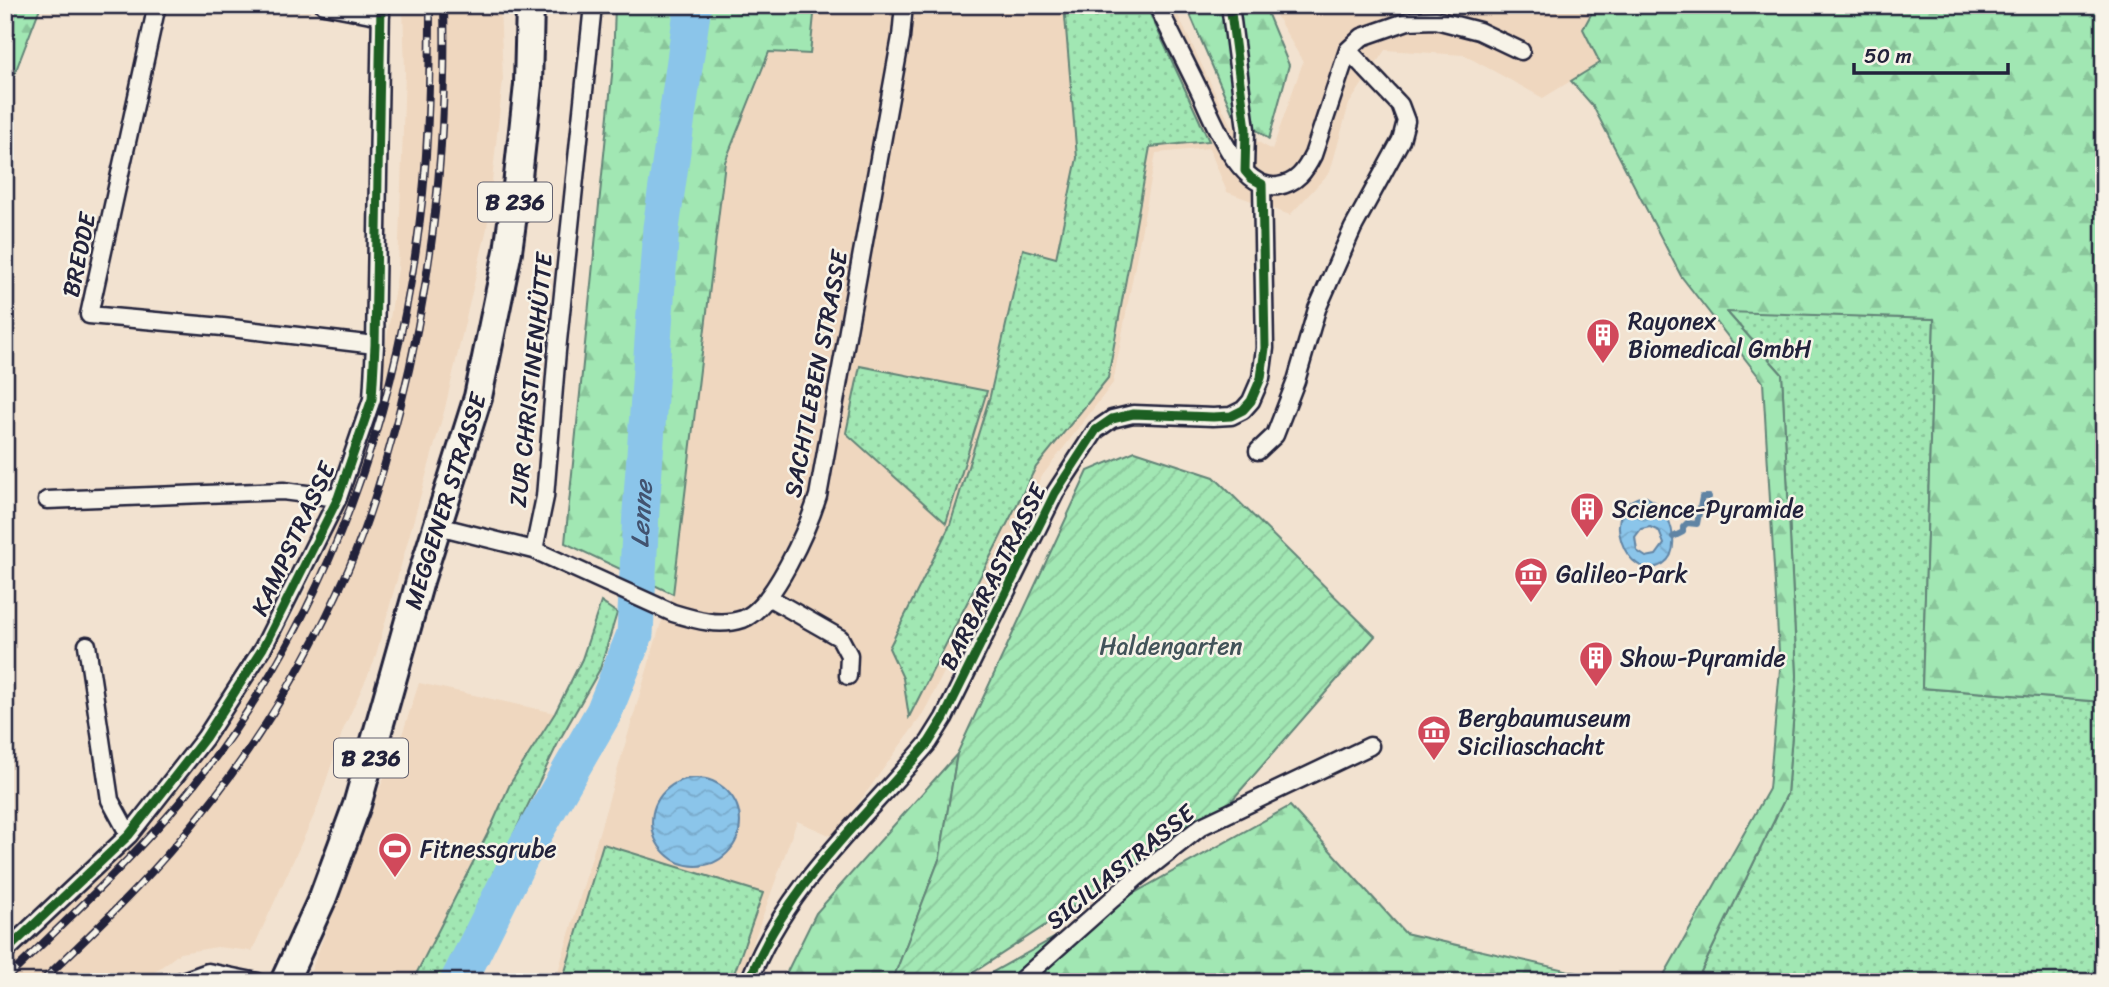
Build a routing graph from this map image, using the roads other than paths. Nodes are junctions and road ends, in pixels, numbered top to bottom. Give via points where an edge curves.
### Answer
1 (157, 5) edge
2 (324, 5) edge
3 (530, 5) edge
4 (593, 5) edge
5 (904, 5) edge
6 (1157, 5) edge
7 (1230, 5) edge
8 (381, 10) edge
9 (1348, 50) junction
10 (1521, 51) dead end
11 (1245, 171) junction
12 (1262, 184) junction
13 (375, 345) junction
14 (1258, 450) dead end
15 (338, 498) junction
16 (47, 500) dead end
17 (438, 526) junction
18 (534, 550) junction
19 (768, 597) junction
20 (87, 645) dead end
21 (848, 676) dead end
22 (1370, 746) dead end
23 (129, 835) junction
24 (5, 952) edge
25 (180, 982) edge
26 (258, 982) edge
27 (284, 982) edge
28 (749, 982) edge
29 (1019, 982) edge

1 - 13 street, BREDDE via 89,315
2 - 8 street
3 - 17 main road, MEGGENER STRASSE / B 236 via 528,85 508,251 478,397
4 - 18 street, ZUR CHRISTINENHÜTTE via 545,497
5 - 19 street, SACHTLEBEN STRASSE via 818,496 798,546
6 - 11 street via 1227,146
7 - 11 street via 1246,129
8 - 13 street, KAMPSTRASSE
9 - 10 street via 1384,27 1436,20 1479,31
9 - 12 street via 1305,170 1288,183
9 - 14 street via 1400,105 1406,121 1401,140 1353,228 1317,309 1275,435
11 - 12 street
12 - 28 street, BARBARASTRASSE via 1265,348 1261,378 1251,401 1231,416 1133,414 1112,419 1096,430 1055,492 929,743 802,889 775,926
13 - 15 street, KAMPSTRASSE via 372,399
15 - 16 street via 283,491
15 - 23 street, KAMPSTRASSE via 263,648 205,738
17 - 18 street, SACHTLEBEN STRASSE
17 - 27 main road, MEGGENER STRASSE / B 236 via 357,805
18 - 19 street, SACHTLEBEN STRASSE via 673,614 697,620 728,622 752,614
19 - 21 street via 840,638 849,656
20 - 23 street via 110,800
22 - 29 street, SICILIASTRASSE via 1202,826
23 - 24 street, KAMPSTRASSE
25 - 26 street via 208,972

